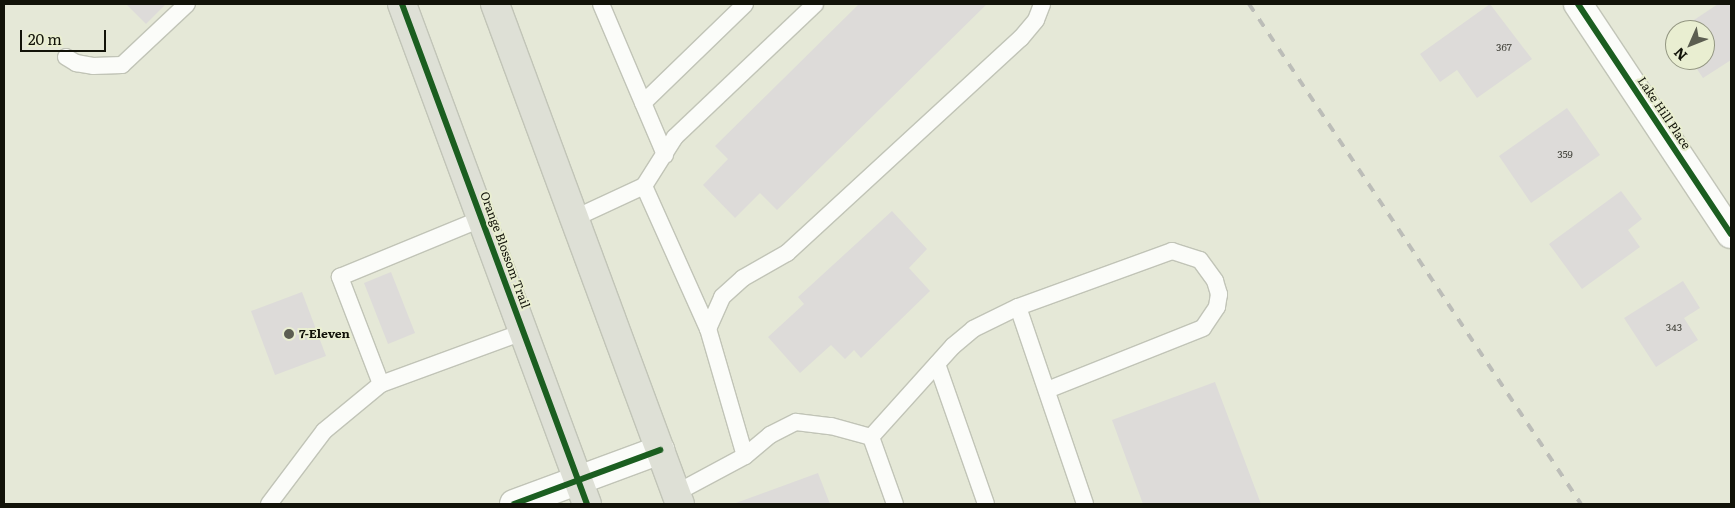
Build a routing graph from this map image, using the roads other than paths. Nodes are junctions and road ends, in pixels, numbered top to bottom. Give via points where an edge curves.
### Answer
1 (187, 4) edge
2 (402, 4) edge
3 (497, 4) edge
4 (602, 4) edge
5 (745, 4) edge
6 (815, 4) edge
7 (1042, 4) edge
8 (1578, 4) edge
9 (66, 57) dead end
10 (643, 103) junction
11 (665, 155) junction
12 (644, 186) junction
13 (575, 218) junction
14 (481, 219) junction
15 (1731, 234) edge
16 (1018, 306) junction
17 (708, 329) junction
18 (523, 332) junction
19 (938, 364) junction
20 (381, 384) junction
21 (1046, 390) junction
22 (871, 437) junction
23 (660, 450) junction
24 (745, 456) junction
25 (582, 493) edge
26 (678, 499) edge
27 (269, 504) edge
28 (514, 504) edge
29 (895, 504) edge
30 (986, 504) edge
31 (1085, 504) edge

1 - 9 lane via 122,64 84,64
2 - 14 main road, Orange Blossom Trail
3 - 13 main road
4 - 10 lane
5 - 10 lane
6 - 11 lane via 675,137
7 - 17 lane via 1036,20 1021,38 802,240 787,253 743,278 722,297
8 - 15 street, Lake Hill Place
10 - 11 lane
11 - 12 lane
12 - 13 lane
12 - 17 lane
13 - 23 main road
14 - 18 main road, Orange Blossom Trail
14 - 20 lane via 340,277
16 - 19 lane via 973,329
16 - 21 lane
16 - 21 lane via 1172,251 1200,260 1215,281 1219,294 1217,307 1203,328
17 - 24 lane
18 - 20 lane
18 - 25 main road, Orange Blossom Trail
19 - 22 lane
19 - 30 lane
20 - 27 lane via 324,431
21 - 31 lane
22 - 24 lane via 830,426 796,422 770,435
22 - 29 lane
23 - 25 street
23 - 26 main road
24 - 26 lane
25 - 28 street

